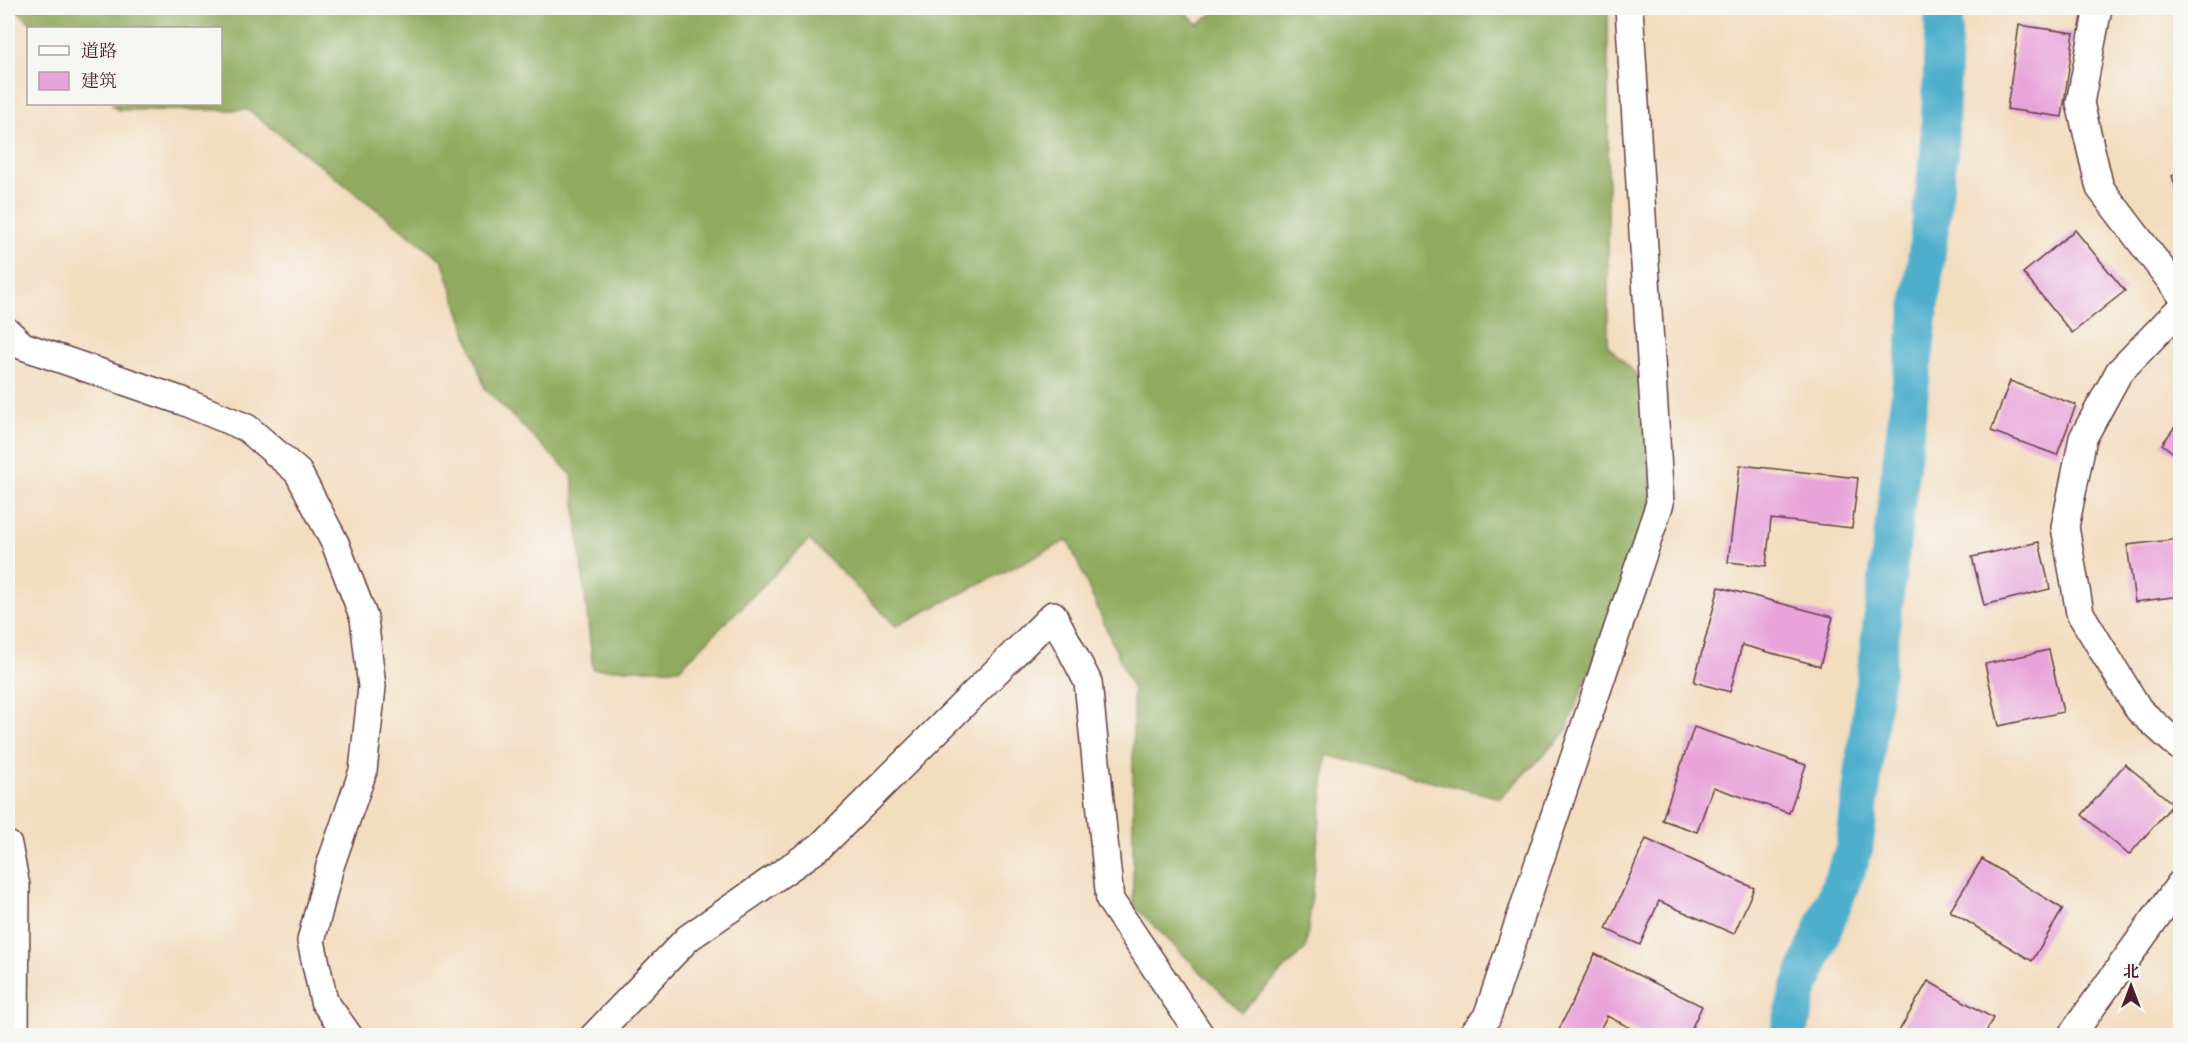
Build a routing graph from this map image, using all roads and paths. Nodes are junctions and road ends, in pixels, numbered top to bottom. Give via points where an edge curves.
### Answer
1 (1629, 8) edge
2 (2098, 8) edge
3 (2181, 293) edge
4 (2181, 311) edge
5 (8, 332) edge
6 (2181, 747) edge
7 (8, 845) edge
8 (2181, 884) edge
9 (12, 908) edge
10 (15, 1035) edge
11 (349, 1035) edge
12 (594, 1035) edge
13 (1201, 1035) edge
14 (1471, 1035) edge
15 (2071, 1035) edge

1 - 14 street via 1660,503 1487,1017
2 - 3 street via 2080,103 2100,188
4 - 6 street via 2119,372 2083,438 2065,527 2080,613 2139,710
5 - 11 street via 23,346 182,401 246,428 298,472 335,543 364,618 372,687 363,771 330,866 311,941 324,1001
7 - 9 street via 16,886
8 - 15 street
9 - 10 street
12 - 13 street via 688,938 821,846 1053,615 1088,682 1110,900

